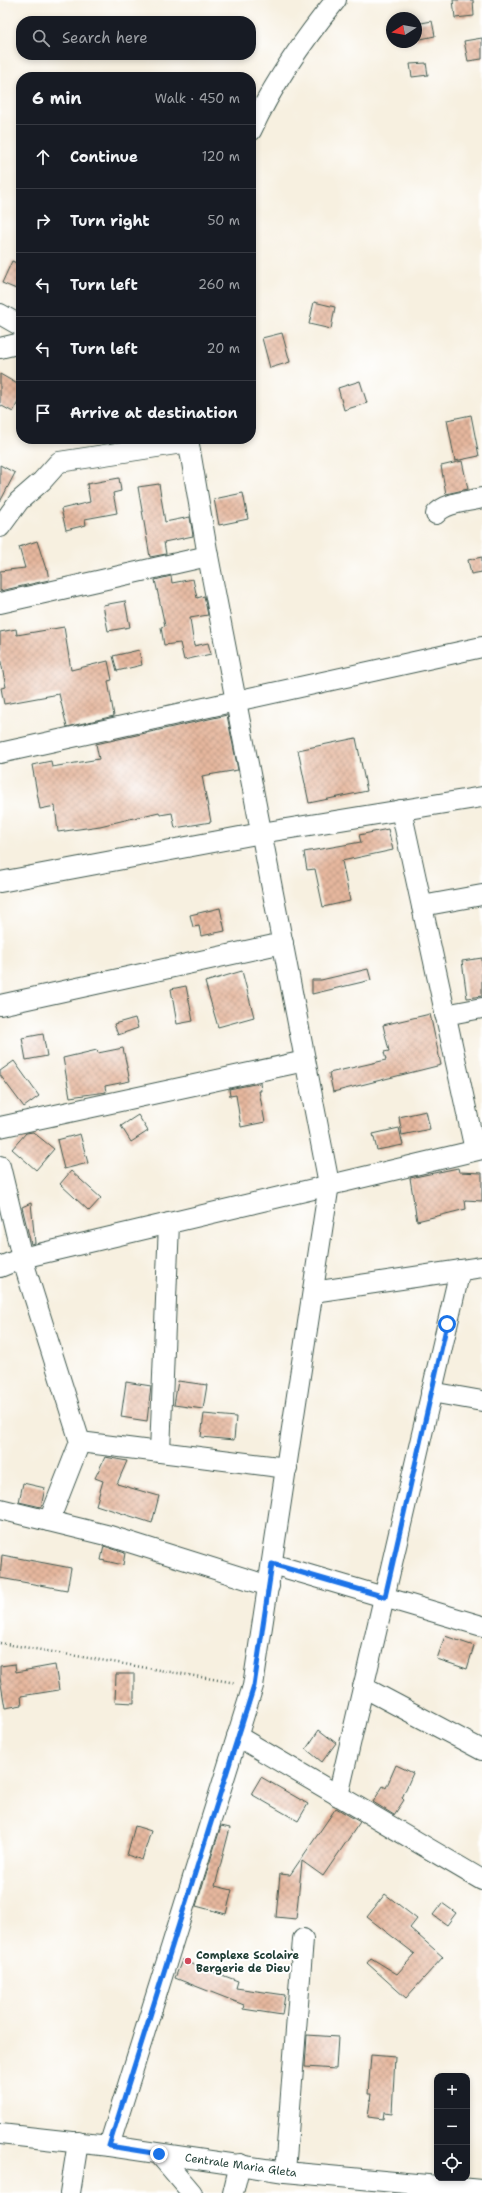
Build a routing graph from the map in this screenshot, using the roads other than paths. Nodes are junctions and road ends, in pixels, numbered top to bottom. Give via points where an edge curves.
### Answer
1 (336, 0) edge
2 (256, 120) edge
3 (0, 314) edge
4 (16, 323) edge
5 (16, 345) edge
6 (0, 348) edge
7 (170, 444) edge
8 (189, 444) edge
9 (482, 498) edge
10 (436, 514) dead end
11 (0, 527) edge
12 (208, 556) junction
13 (0, 602) edge
14 (482, 647) edge
15 (236, 702) junction
16 (0, 753) edge
17 (482, 797) edge
18 (401, 810) junction
19 (261, 833) junction
20 (0, 882) edge
21 (482, 895) edge
22 (422, 906) junction
23 (282, 943) junction
24 (0, 1005) edge
25 (482, 1008) edge
26 (445, 1015) junction
27 (305, 1061) junction
28 (0, 1127) edge
29 (478, 1149) edge
30 (0, 1166) edge
31 (329, 1184) junction
32 (169, 1223) junction
33 (22, 1258) junction
34 (0, 1267) edge
35 (482, 1267) edge
36 (460, 1270) junction
37 (338, 1288) junction
38 (313, 1292) junction
39 (307, 1333) junction
40 (431, 1392) junction
41 (482, 1401) edge
42 (80, 1442) junction
43 (160, 1452) junction
44 (287, 1468) junction
45 (0, 1510) edge
46 (49, 1521) junction
47 (272, 1564) junction
48 (269, 1586) junction
49 (385, 1597) junction
50 (482, 1626) edge
51 (364, 1687) junction
52 (237, 1736) junction
53 (482, 1750) edge
54 (338, 1796) junction
55 (482, 1880) edge
56 (303, 1939) dead end
57 (0, 2134) edge
58 (78, 2142) junction
59 (109, 2146) junction
60 (159, 2154) junction
61 (240, 2164) junction
62 (285, 2172) junction
63 (386, 2187) edge
64 (482, 2190) edge
65 (70, 2193) edge
66 (192, 2193) edge
67 (233, 2193) edge

1 - 2 street via 262,107
3 - 4 street
5 - 6 street
7 - 11 street via 60,462 19,501
8 - 12 street
9 - 10 street via 449,505 441,508
12 - 13 street
12 - 15 street
14 - 15 street
15 - 16 street
15 - 19 street
17 - 18 street
18 - 19 street
18 - 22 street
19 - 20 street
19 - 23 street
21 - 22 street
22 - 26 street
23 - 24 street
23 - 27 street
25 - 26 street
26 - 29 street
27 - 28 street
27 - 31 street
29 - 31 street
30 - 33 street
31 - 32 street
31 - 38 street
32 - 33 street
32 - 43 street
33 - 34 street
33 - 42 street
35 - 36 street
36 - 37 street
36 - 40 street
37 - 38 street
37 - 39 street
38 - 39 street
39 - 44 street
40 - 41 street
40 - 49 street
42 - 43 street
42 - 46 street
43 - 44 street
44 - 47 street
45 - 46 street
46 - 48 street via 110,1536
47 - 48 street
47 - 49 street
48 - 52 street via 254,1686
49 - 50 street
49 - 51 street
51 - 53 street
51 - 54 street
52 - 54 street
52 - 59 street
54 - 55 street
56 - 62 street
57 - 58 street, Centrale Maria Gleta
58 - 59 street, Centrale Maria Gleta
58 - 65 street
59 - 60 street, Centrale Maria Gleta
60 - 61 street, Centrale Maria Gleta
60 - 66 street
61 - 62 street, Centrale Maria Gleta
61 - 67 street
62 - 63 street, Centrale Maria Gleta
63 - 64 street, Centrale Maria Gleta

